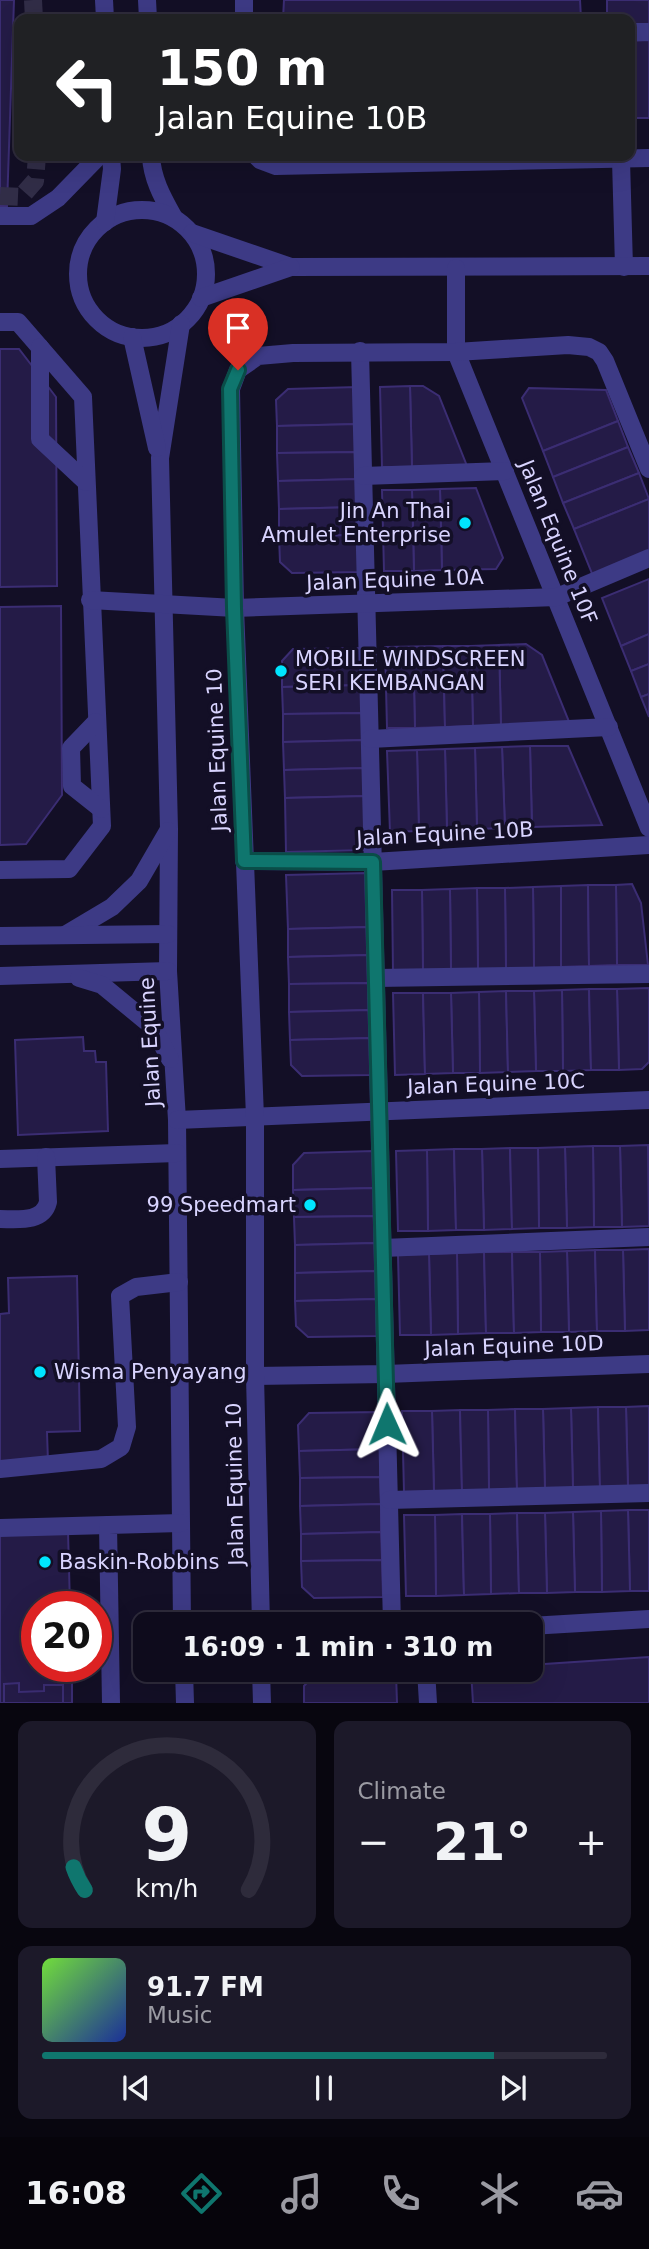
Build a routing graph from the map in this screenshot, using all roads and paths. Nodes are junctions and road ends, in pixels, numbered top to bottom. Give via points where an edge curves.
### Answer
1 (94, 161) edge
2 (111, 161) edge
3 (152, 161) edge
4 (263, 161) edge
5 (564, 161) edge
6 (621, 161) edge
7 (0, 216) edge
8 (174, 218) junction
9 (105, 222) junction
10 (192, 233) junction
11 (649, 266) edge
12 (291, 267) junction
13 (624, 267) junction
14 (456, 268) junction
15 (201, 298) junction
16 (0, 322) edge
17 (181, 324) junction
18 (132, 337) junction
19 (40, 347) junction
20 (360, 351) junction
21 (456, 352) junction
22 (160, 458) junction
23 (649, 470) edge
24 (505, 471) junction
25 (363, 476) junction
26 (86, 482) junction
27 (649, 558) edge
28 (557, 597) junction
29 (90, 600) junction
30 (367, 603) junction
31 (164, 604) junction
32 (234, 608) junction
33 (96, 722) junction
34 (609, 727) junction
35 (370, 739) junction
36 (101, 809) junction
37 (649, 828) edge
38 (169, 829) junction
39 (649, 845) edge
40 (244, 861) junction
41 (373, 862) junction
42 (0, 870) edge
43 (169, 934) junction
44 (65, 935) junction
45 (0, 936) edge
46 (168, 971) junction
47 (66, 973) junction
48 (649, 974) edge
49 (0, 976) edge
50 (376, 978) junction
51 (174, 1065) junction
52 (649, 1100) edge
53 (379, 1111) junction
54 (255, 1117) junction
55 (177, 1120) junction
56 (177, 1153) junction
57 (46, 1157) junction
58 (0, 1159) edge
59 (0, 1219) edge
60 (649, 1237) edge
61 (383, 1248) junction
62 (179, 1282) junction
63 (649, 1363) edge
64 (386, 1374) junction
65 (255, 1376) junction
66 (0, 1469) edge
67 (649, 1493) edge
68 (389, 1500) junction
69 (181, 1523) junction
70 (108, 1525) junction
71 (0, 1528) edge
72 (182, 1612) edge
73 (261, 1612) edge
74 (392, 1612) edge
75 (649, 1619) edge
76 (543, 1625) edge
77 (184, 1682) edge
78 (261, 1682) edge
79 (427, 1682) edge
80 (111, 1703) edge
81 (185, 1703) edge
82 (262, 1703) edge
83 (428, 1703) edge

1 - 7 street via 58,198 31,216
2 - 9 street
3 - 8 street via 160,194
4 - 5 street via 276,166
6 - 13 street
8 - 9 street via 132,210
8 - 10 street
9 - 18 street via 80,259 80,288 93,315
10 - 12 street
10 - 15 street via 204,257
11 - 13 street
12 - 14 street
12 - 15 street
13 - 14 street
14 - 21 street, Jalan Equine 10F
15 - 17 street
16 - 19 street via 18,322
17 - 18 street via 158,336
17 - 22 street, Jalan Equine
18 - 22 street, Jalan Equine
19 - 26 street via 83,397
19 - 26 street via 40,439
20 - 21 street, Jalan Equine 10
20 - 25 street
20 - 32 street, Jalan Equine 10 via 258,356 238,370 230,389
21 - 23 street, Jalan Equine 10 via 568,345 599,352
21 - 24 street, Jalan Equine 10F
22 - 31 street, Jalan Equine
24 - 25 street
24 - 28 street, Jalan Equine 10F
25 - 30 street
26 - 29 street
27 - 28 street
28 - 30 street, Jalan Equine 10A
28 - 34 street, Jalan Equine 10F
29 - 31 street, Jalan Equine 10A
29 - 33 street
30 - 32 street, Jalan Equine 10A
30 - 35 street
31 - 32 street, Jalan Equine 10A
31 - 38 street, Jalan Equine
32 - 40 street, Jalan Equine 10
33 - 36 street
33 - 36 street via 71,748 72,786
34 - 35 street
34 - 37 street, Jalan Equine 10F
35 - 41 street
36 - 42 street via 102,826 69,869
38 - 43 street, Jalan Equine
38 - 44 street via 139,881 111,907
39 - 41 street, Jalan Equine 10B
40 - 41 street, Jalan Equine 10B
40 - 54 street, Jalan Equine 10
41 - 50 street
43 - 44 street
43 - 46 street, Jalan Equine
44 - 45 street
46 - 47 street
46 - 51 street, Jalan Equine
47 - 49 street
47 - 51 street via 102,985 130,1006 153,1027
48 - 50 street
50 - 53 street
51 - 55 street, Jalan Equine
52 - 53 street, Jalan Equine 10C
53 - 54 street, Jalan Equine 10C
53 - 61 street
54 - 55 street, Jalan Equine 10C
54 - 65 street, Jalan Equine 10
55 - 56 street, Jalan Equine
56 - 57 street
56 - 62 street, Jalan Equine
57 - 58 street
57 - 59 street via 46,1209 34,1217
60 - 61 street
61 - 64 street
62 - 66 street via 136,1287 120,1296 127,1427 121,1447 102,1458
62 - 69 street, Jalan Equine
63 - 64 street, Jalan Equine 10D
64 - 65 street, Jalan Equine 10D
64 - 68 street
65 - 73 street, Jalan Equine 10
67 - 68 street
68 - 74 street
69 - 70 street
69 - 72 street, Jalan Equine
70 - 71 street
70 - 80 street
75 - 76 street
77 - 81 street
78 - 82 street
79 - 83 street

